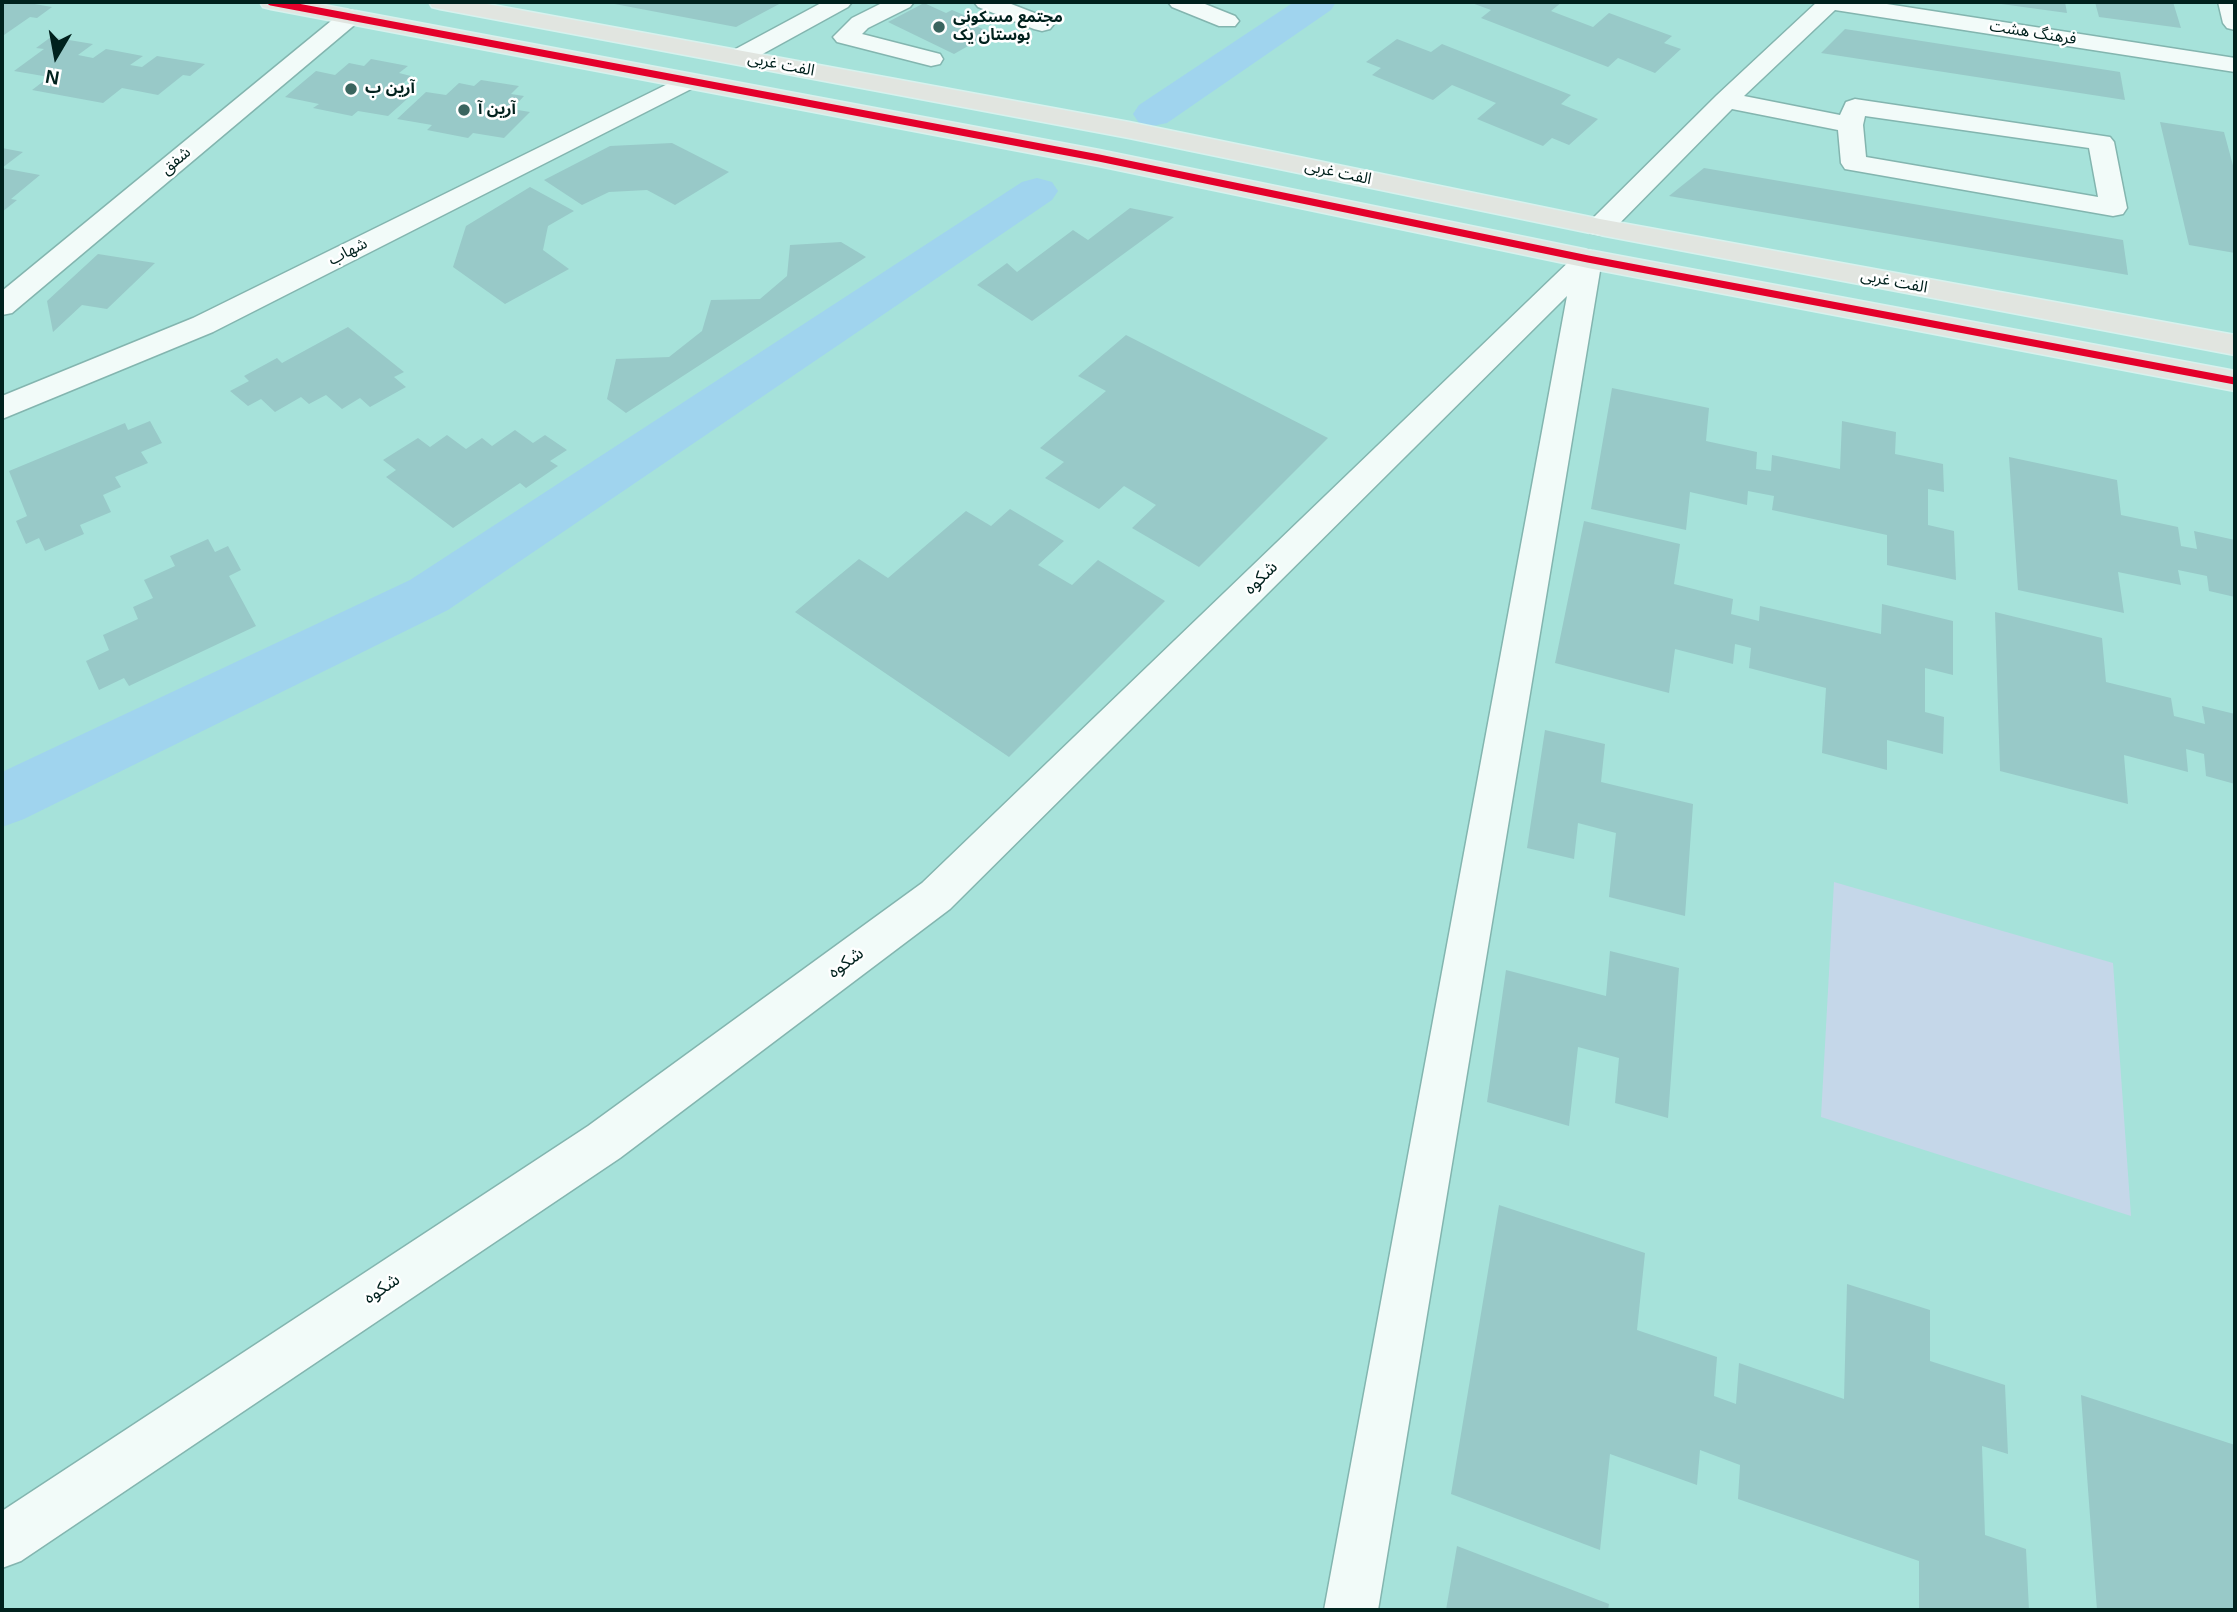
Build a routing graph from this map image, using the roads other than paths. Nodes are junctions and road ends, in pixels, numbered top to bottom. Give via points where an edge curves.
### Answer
1 (271, 2) edge
2 (442, 2) edge
3 (840, 2) edge
4 (902, 2) edge
5 (986, 2) edge
6 (1180, 2) edge
7 (1830, 2) edge
8 (2229, 2) edge
9 (350, 17) junction
10 (1227, 20) dead end
11 (2235, 23) edge
12 (1042, 24) dead end
13 (739, 57) junction
14 (931, 59) dead end
15 (2235, 65) edge
16 (688, 81) junction
17 (1726, 100) junction
18 (1850, 125) junction
19 (1594, 243) junction
20 (2, 306) edge
21 (2235, 345) edge
22 (2235, 381) edge
23 (2, 408) edge
24 (2, 1542) edge
25 (1351, 1610) edge

1 - 9 main road, الفت غربی
2 - 13 main road, الفت غربی
3 - 13 street
4 - 14 street via 860,23 845,37
5 - 12 street
6 - 10 street
7 - 15 street, فرهنگ هشت
7 - 17 street, شکوه
8 - 11 street
9 - 16 main road, الفت غربی
9 - 20 street, شفق
13 - 19 main road, الفت غربی via 1129,130
16 - 19 main road, الفت غربی via 1112,161
16 - 23 street, شهاب via 203,325
17 - 18 street
17 - 19 street, شکوه
18 - 18 street via 1854,163 2113,208 2101,142 1855,107
19 - 21 main road, الفت غربی
19 - 22 main road, الفت غربی
19 - 24 street, شکوه via 936,897 604,1142
19 - 25 street

